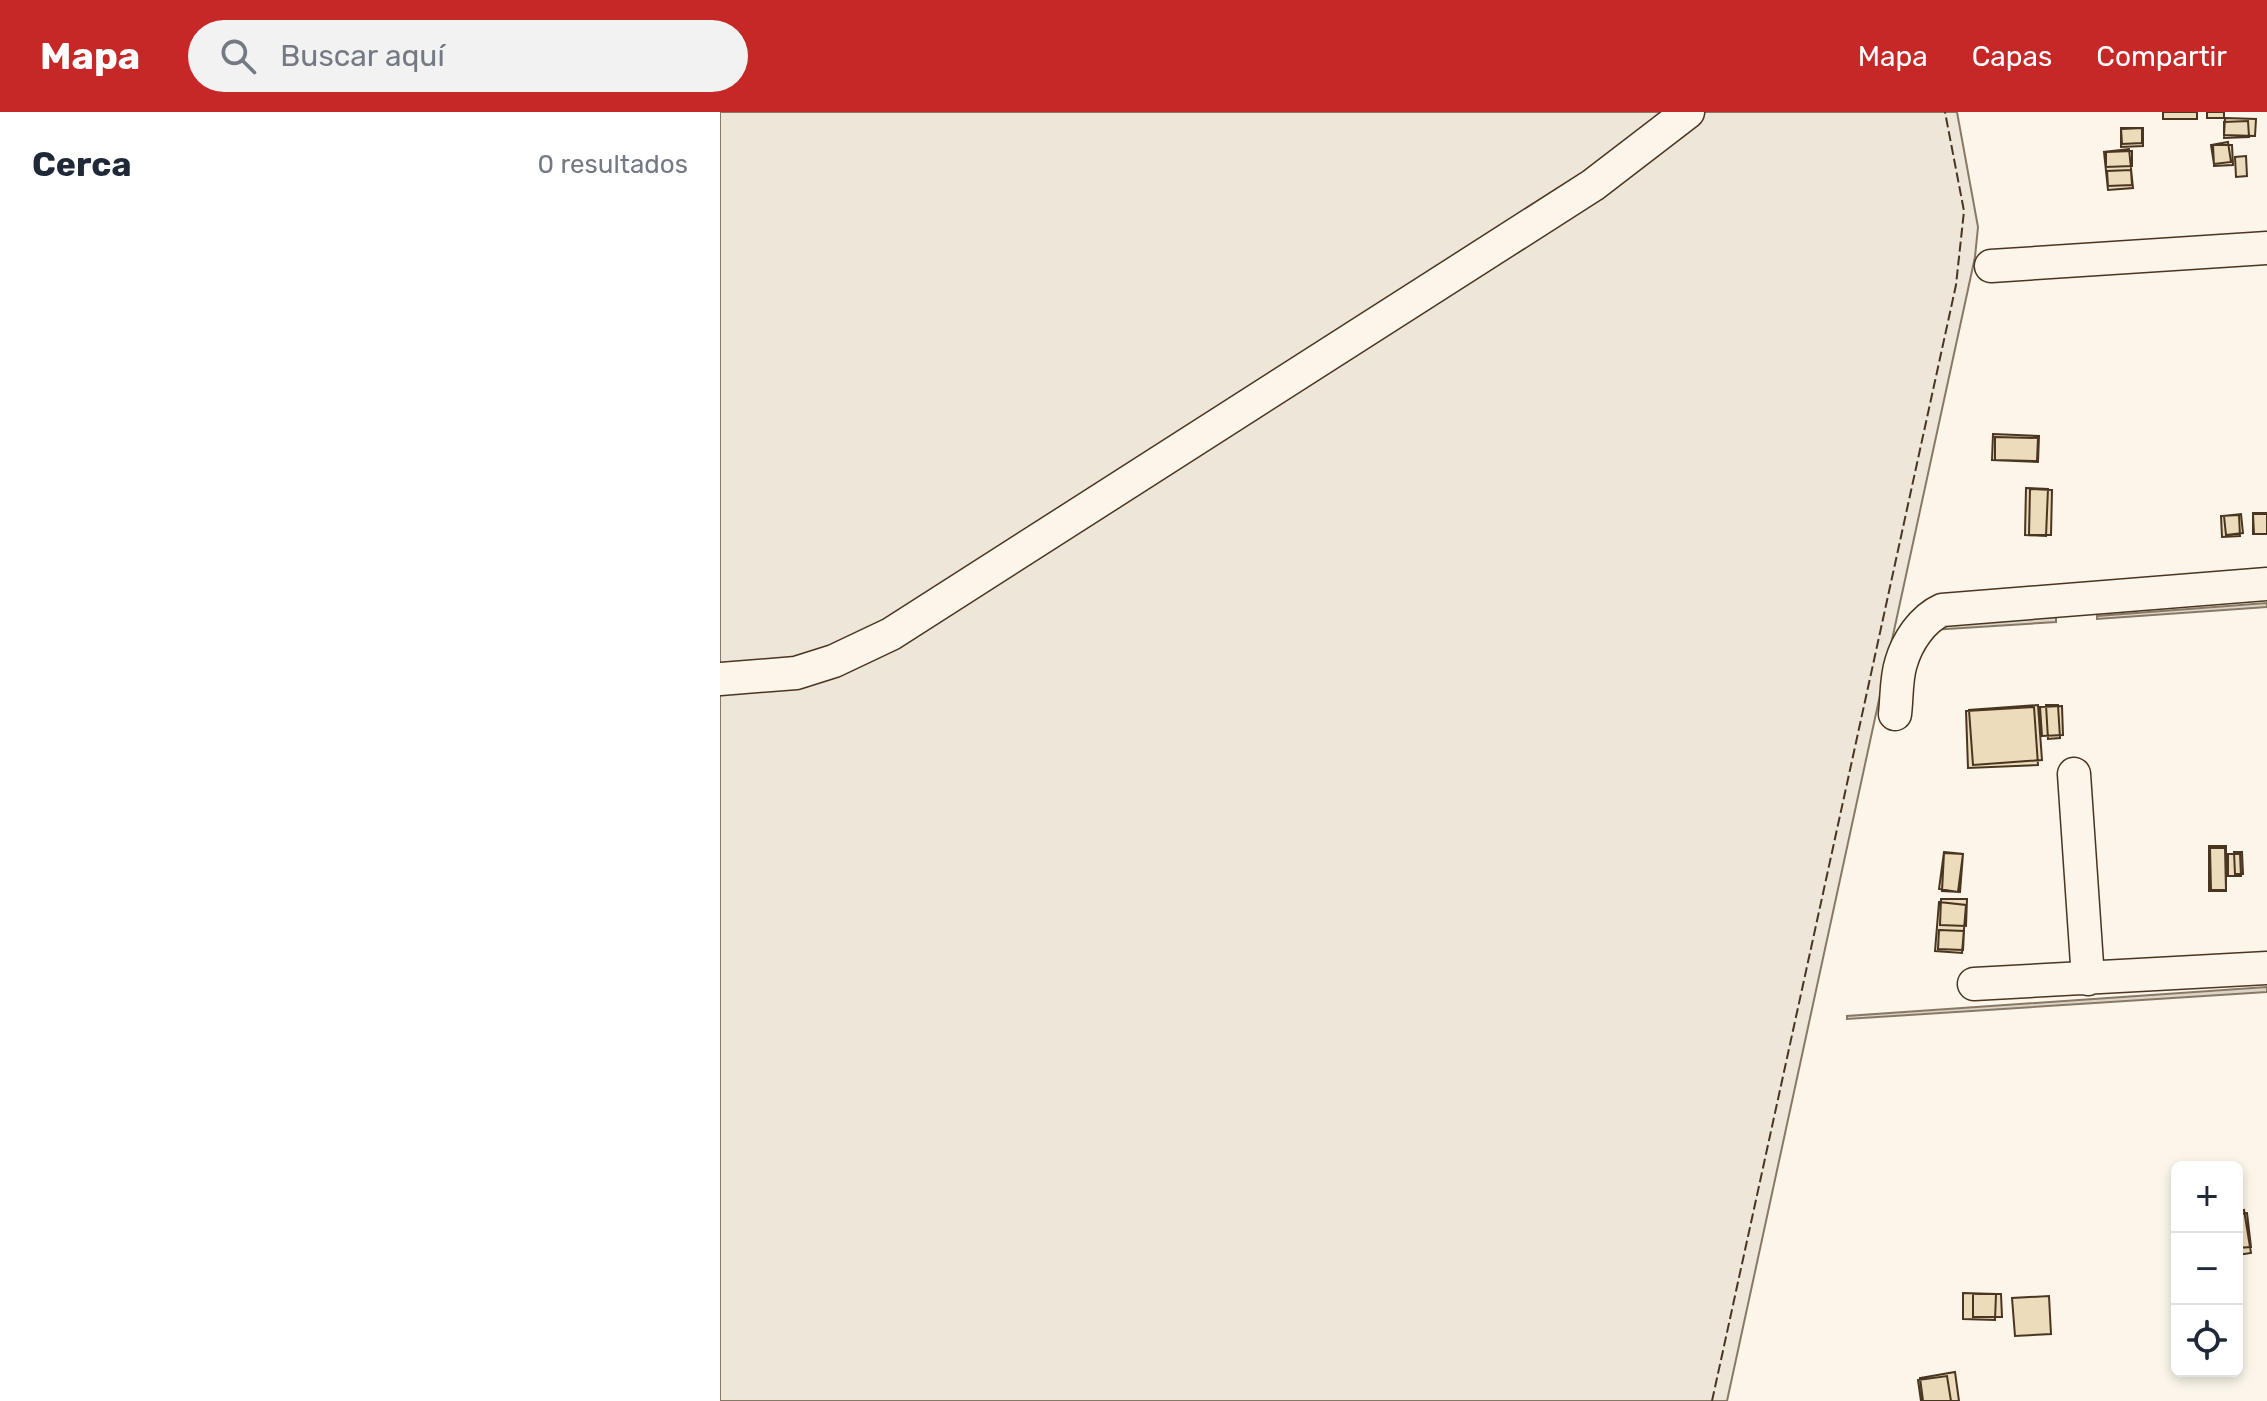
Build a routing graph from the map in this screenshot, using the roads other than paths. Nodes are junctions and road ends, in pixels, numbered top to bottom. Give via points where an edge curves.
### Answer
1 (1688, 112) edge
2 (2267, 248) edge
3 (1991, 266) dead end
4 (2267, 584) edge
5 (720, 679) edge
6 (1895, 714) dead end
7 (2074, 774) dead end
8 (2267, 968) edge
9 (2088, 979) junction
10 (1974, 984) dead end

1 - 5 street via 1593,185 891,634 796,673
2 - 3 street
4 - 6 street via 1942,610 1920,626 1901,664
7 - 9 street
8 - 9 street
9 - 10 street

